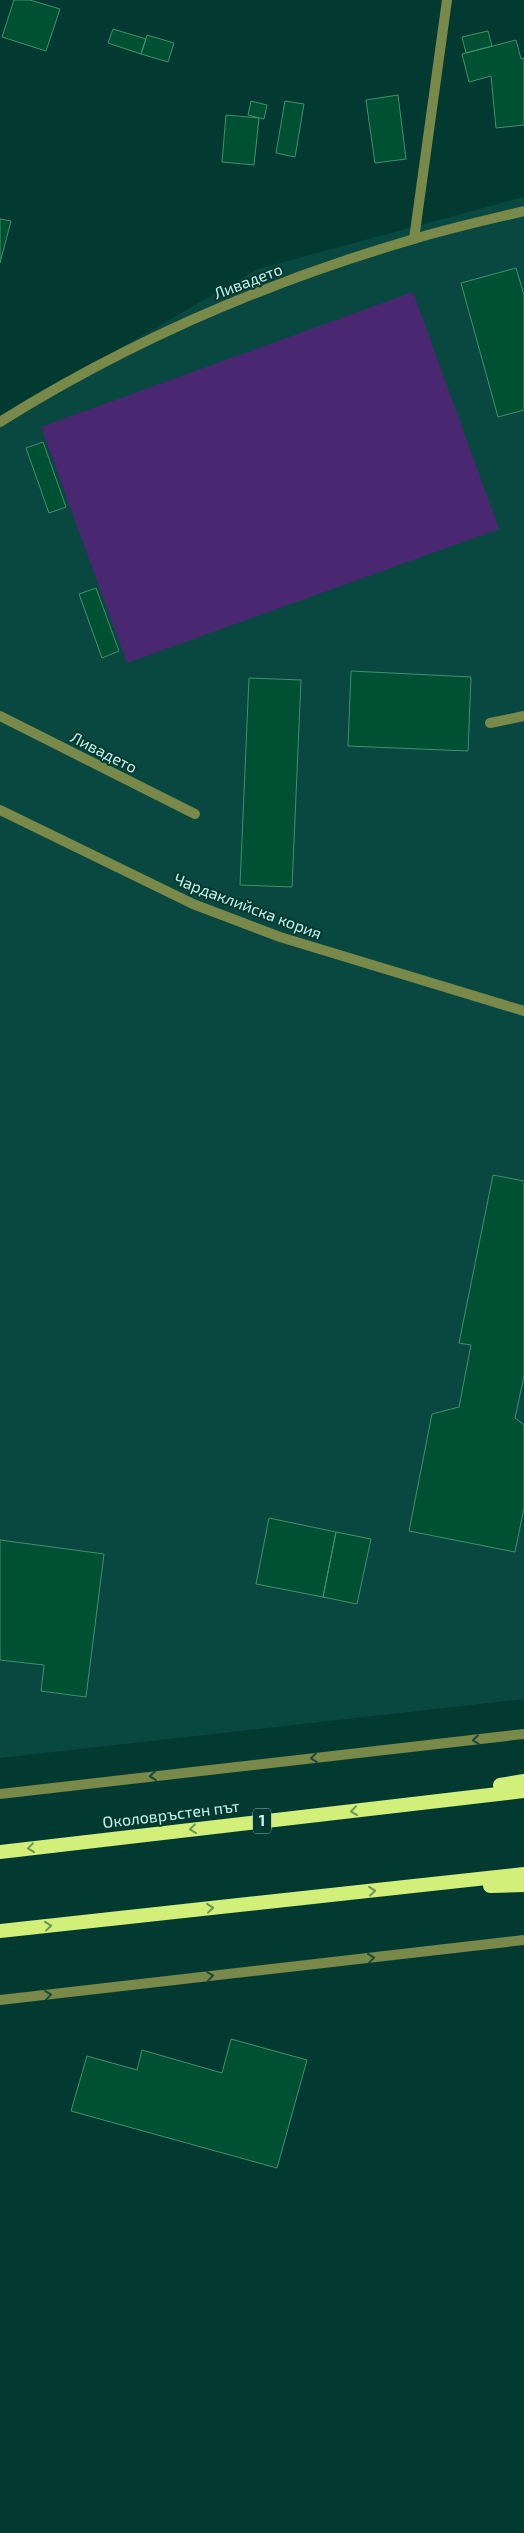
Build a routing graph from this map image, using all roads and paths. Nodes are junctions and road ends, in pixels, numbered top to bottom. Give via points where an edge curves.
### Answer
1 (447, 0) edge
2 (524, 211) edge
3 (414, 239) junction
4 (0, 422) edge
5 (0, 716) edge
6 (524, 716) edge
7 (490, 723) dead end
8 (0, 810) edge
9 (195, 814) dead end
10 (524, 1012) edge
11 (524, 1734) edge
12 (524, 1780) edge
13 (524, 1791) edge
14 (0, 1794) edge
15 (377, 1808) junction
16 (0, 1852) edge
17 (524, 1874) edge
18 (524, 1885) edge
19 (409, 1887) junction
20 (0, 1931) edge
21 (524, 1940) edge
22 (0, 2000) edge

1 - 3 street
2 - 3 street, Ливадето
3 - 4 street, Ливадето via 307,274 213,310 64,382
5 - 9 street, Ливадето
6 - 7 street
8 - 10 street, Чардаклийска кория via 194,904 280,938
11 -> 14 street
12 - 15 highway
13 - 15 highway, Околовръстен път / 1
15 -> 16 highway, Околовръстен път / 1
17 - 19 highway
18 - 19 highway
20 -> 19 highway
22 -> 21 street

